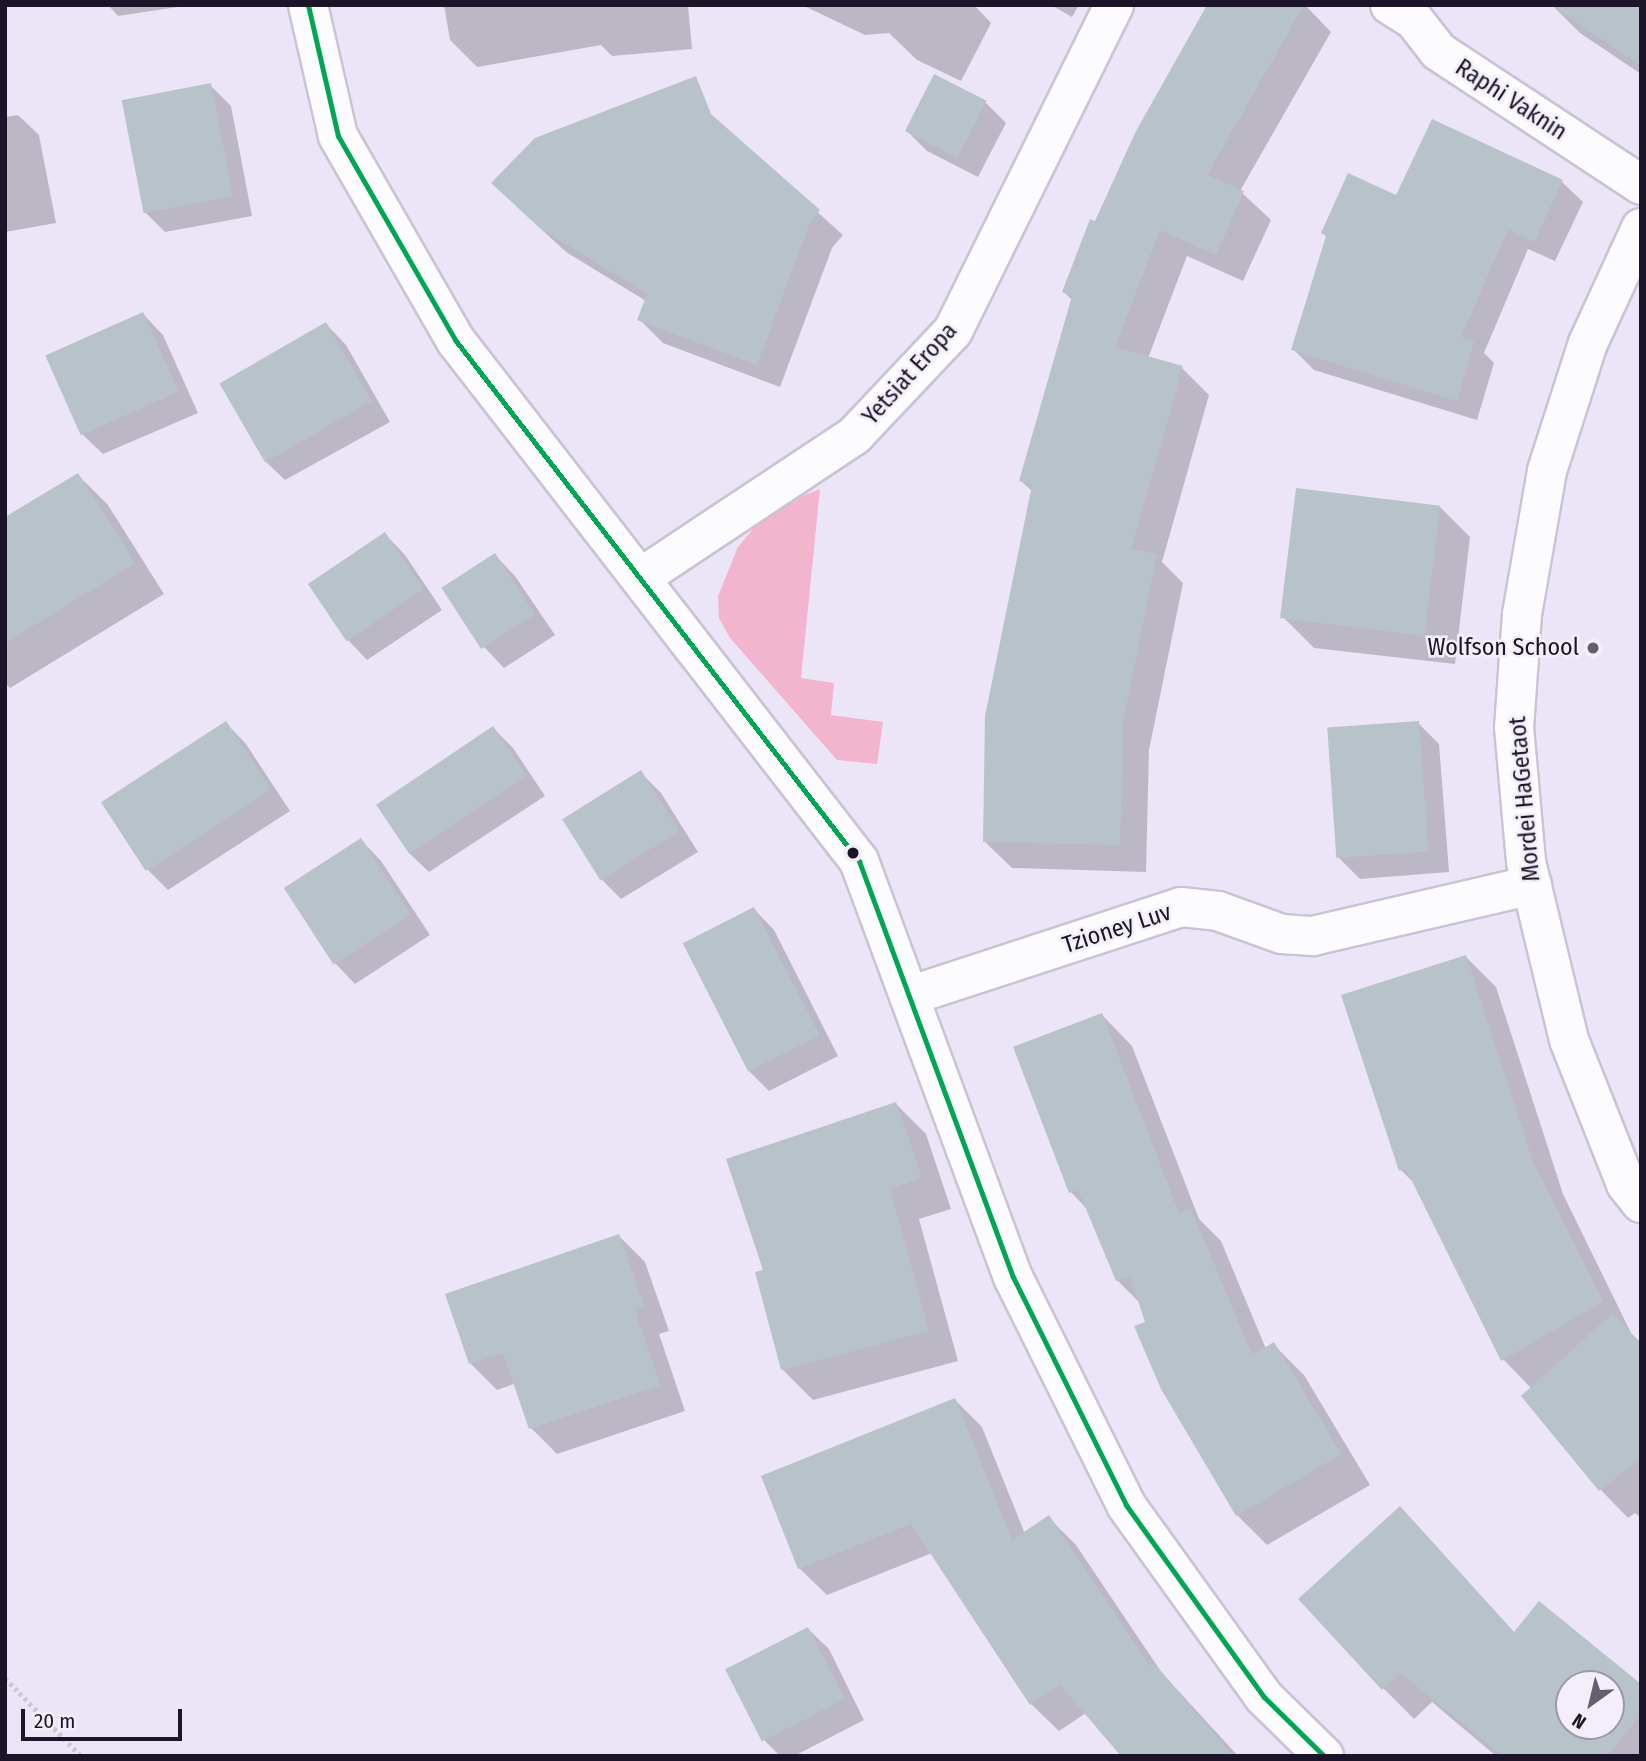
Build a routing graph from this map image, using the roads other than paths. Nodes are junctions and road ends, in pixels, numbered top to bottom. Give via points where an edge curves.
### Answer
1 (307, 5) edge
2 (1114, 5) edge
3 (1390, 5) edge
4 (1641, 185) edge
5 (1641, 228) edge
6 (640, 578) junction
7 (1532, 885) junction
8 (909, 996) junction
9 (1641, 1203) edge
10 (1324, 1756) edge

1 - 6 street via 338,136 456,341
2 - 6 street, Yetsiat Eropa via 953,331 855,435
3 - 4 street, Raphi Vaknin via 1414,20 1438,51
5 - 7 street, Mordei HaGetaot via 1588,343 1546,471 1522,614 1514,727
6 - 8 street via 859,861
7 - 8 street, Tzioney Luv via 1313,936 1282,934 1219,911 1181,907
7 - 9 street, Mordei HaGetaot via 1569,1040 1626,1184
8 - 10 street via 1013,1278 1126,1505 1264,1697

